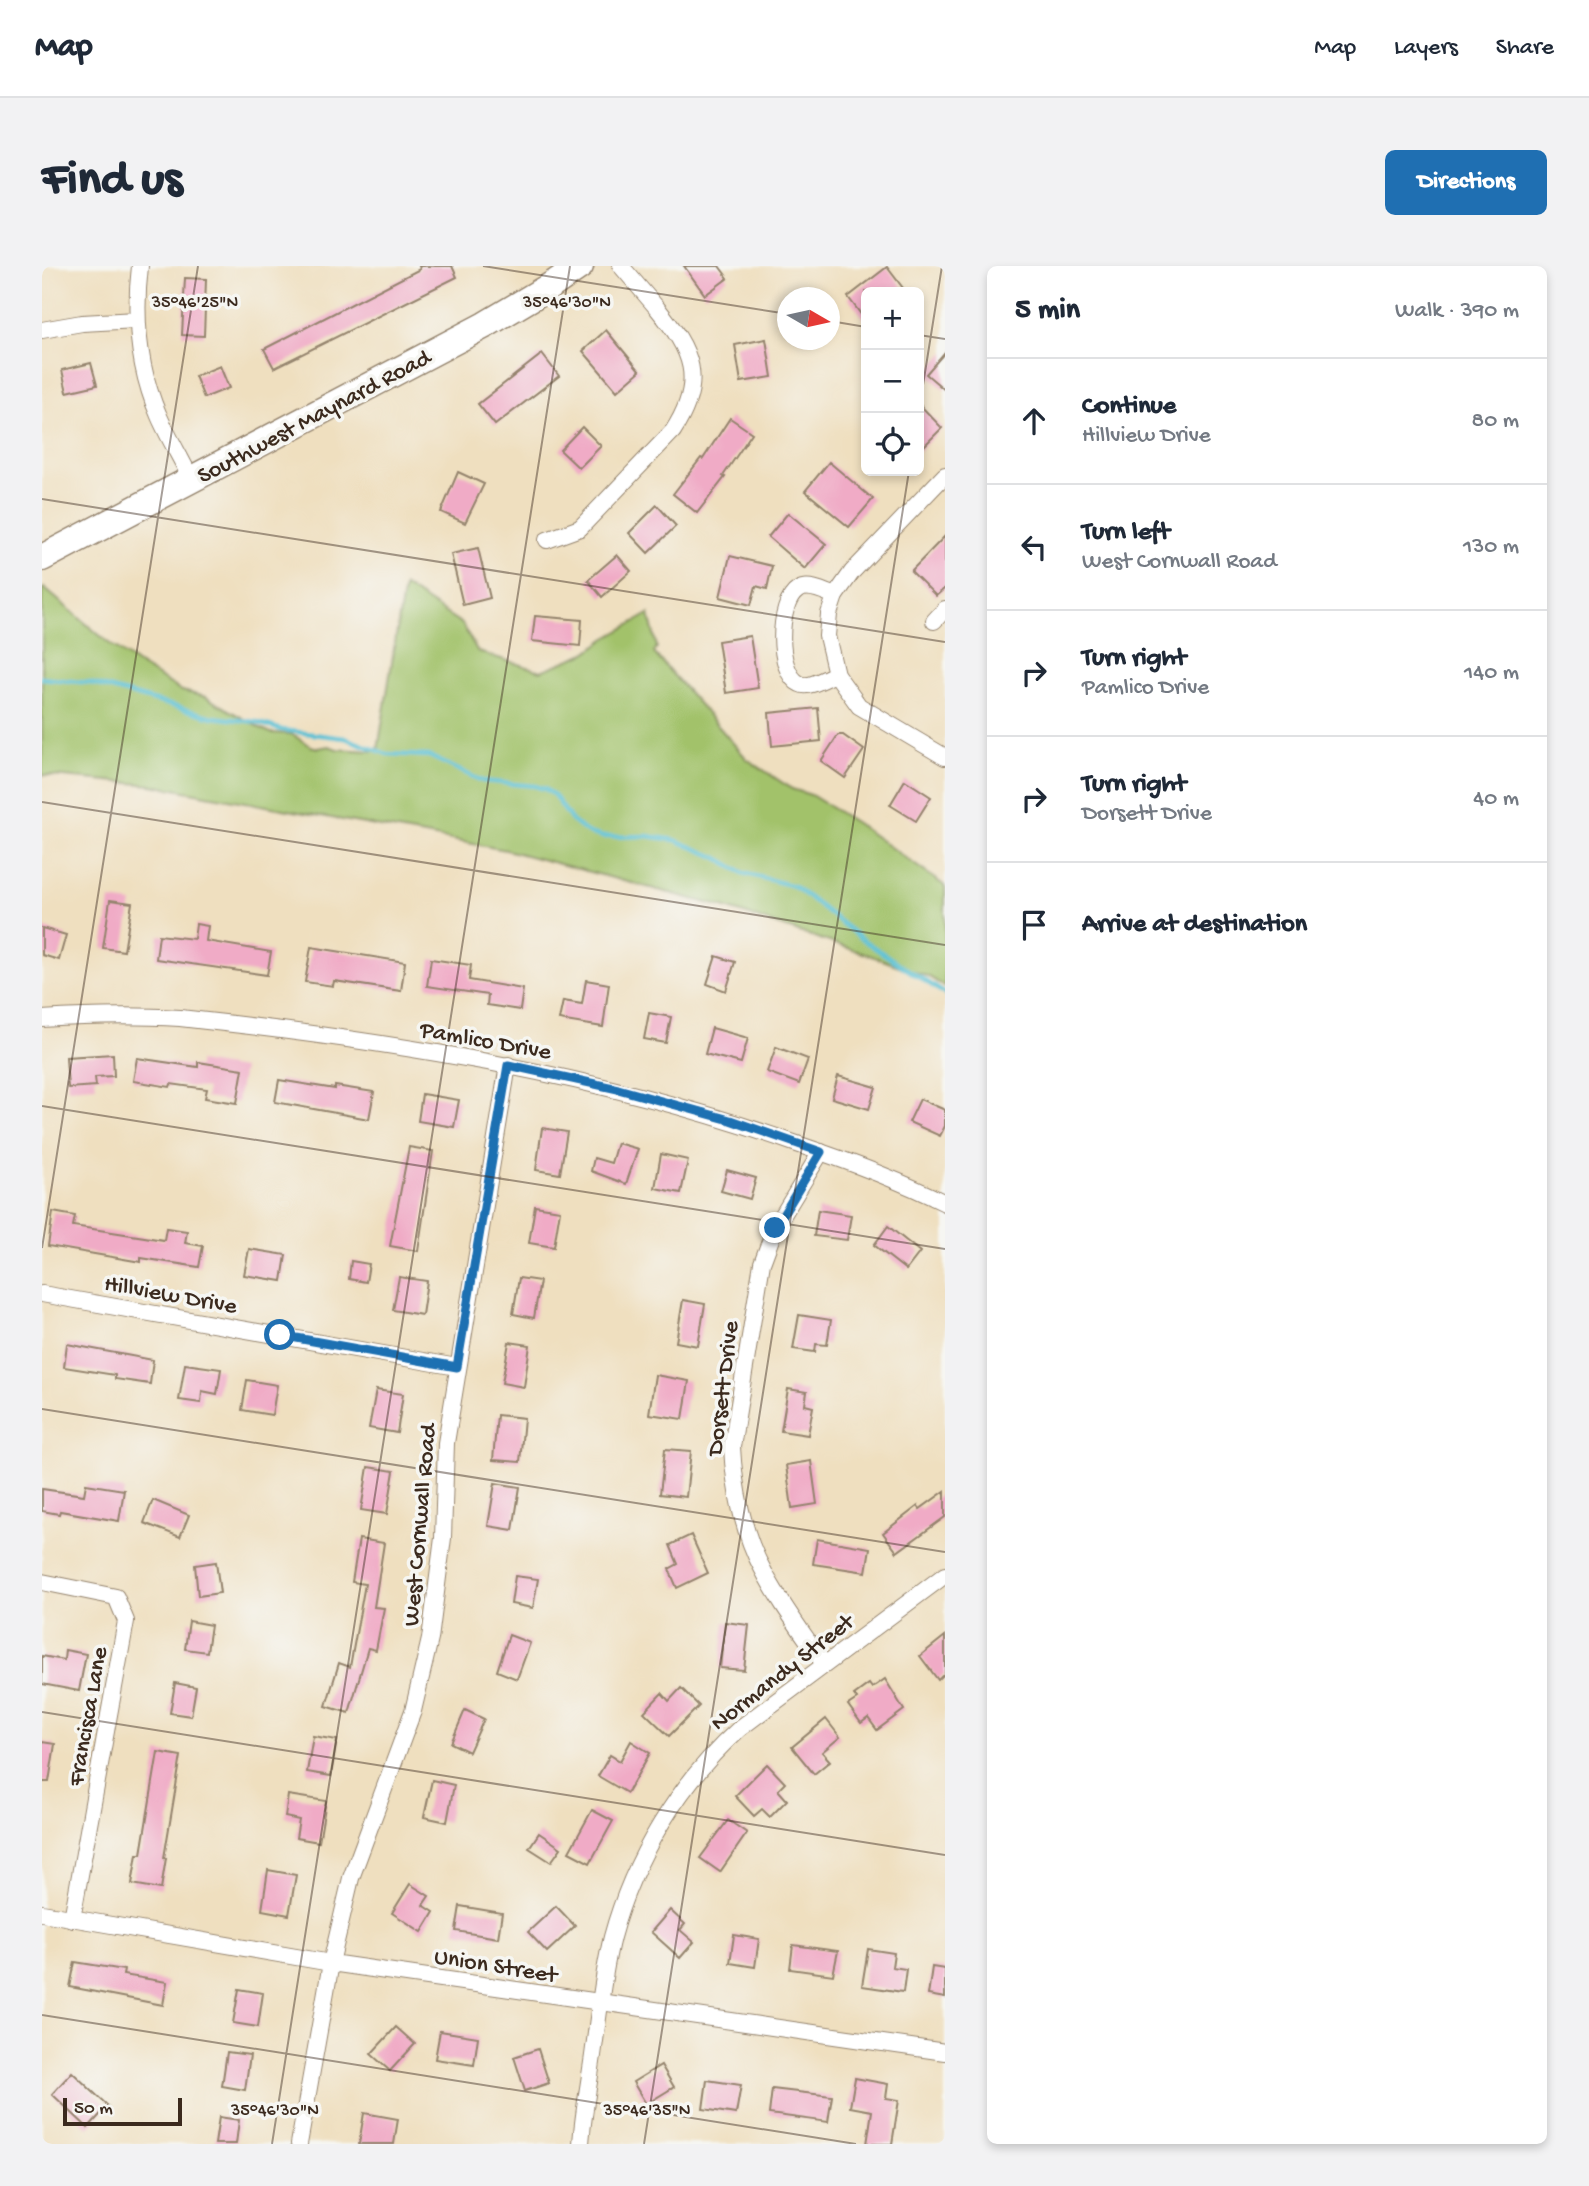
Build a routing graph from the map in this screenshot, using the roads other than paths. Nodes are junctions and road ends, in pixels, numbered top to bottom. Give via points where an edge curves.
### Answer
1 (140, 266) edge
2 (580, 266) edge
3 (621, 266) edge
4 (137, 320) junction
5 (42, 330) edge
6 (945, 475) edge
7 (191, 479) junction
8 (547, 541) dead end
9 (42, 558) edge
10 (835, 596) junction
11 (836, 674) junction
12 (945, 757) edge
13 (42, 1019) edge
14 (508, 1065) junction
15 (821, 1152) junction
16 (945, 1203) edge
17 (42, 1294) edge
18 (457, 1367) junction
19 (945, 1575) edge
20 (42, 1582) edge
21 (824, 1664) junction
22 (42, 1913) edge
23 (72, 1919) junction
24 (331, 1963) junction
25 (601, 2003) junction
26 (945, 2052) edge
27 (299, 2144) edge
28 (581, 2144) edge

1 - 4 street
2 - 7 main road, Southwest Maynard Road via 485,325
3 - 8 street via 684,345 692,376 689,397 673,431 580,528
4 - 5 street
4 - 7 street via 144,372 159,418
6 - 10 street via 852,572
7 - 9 main road, Southwest Maynard Road
10 - 11 street via 827,636
10 - 11 street via 805,587 797,590 784,616 783,643 785,666 800,684
11 - 12 street via 859,706
13 - 14 street, Pamlico Drive via 180,1018 366,1041
14 - 15 street, Pamlico Drive via 730,1120
14 - 18 street, West Cornwall Road
15 - 16 street, Pamlico Drive
15 - 21 street, Dorsett Drive via 775,1228 762,1263 732,1447 739,1496 757,1557
17 - 18 street, Hillview Drive
18 - 24 street, West Cornwall Road via 430,1639 413,1711 351,1878
19 - 21 street, Normandy Street
20 - 23 street, Francisca Lane via 116,1597 126,1621
21 - 25 street, Normandy Street via 723,1743 666,1816 624,1901 612,1938
22 - 23 street, Union Street
23 - 24 street, Union Street
24 - 25 street, Union Street
24 - 27 street, West Cornwall Road
25 - 26 street, Union Street
25 - 28 street, Normandy Street

